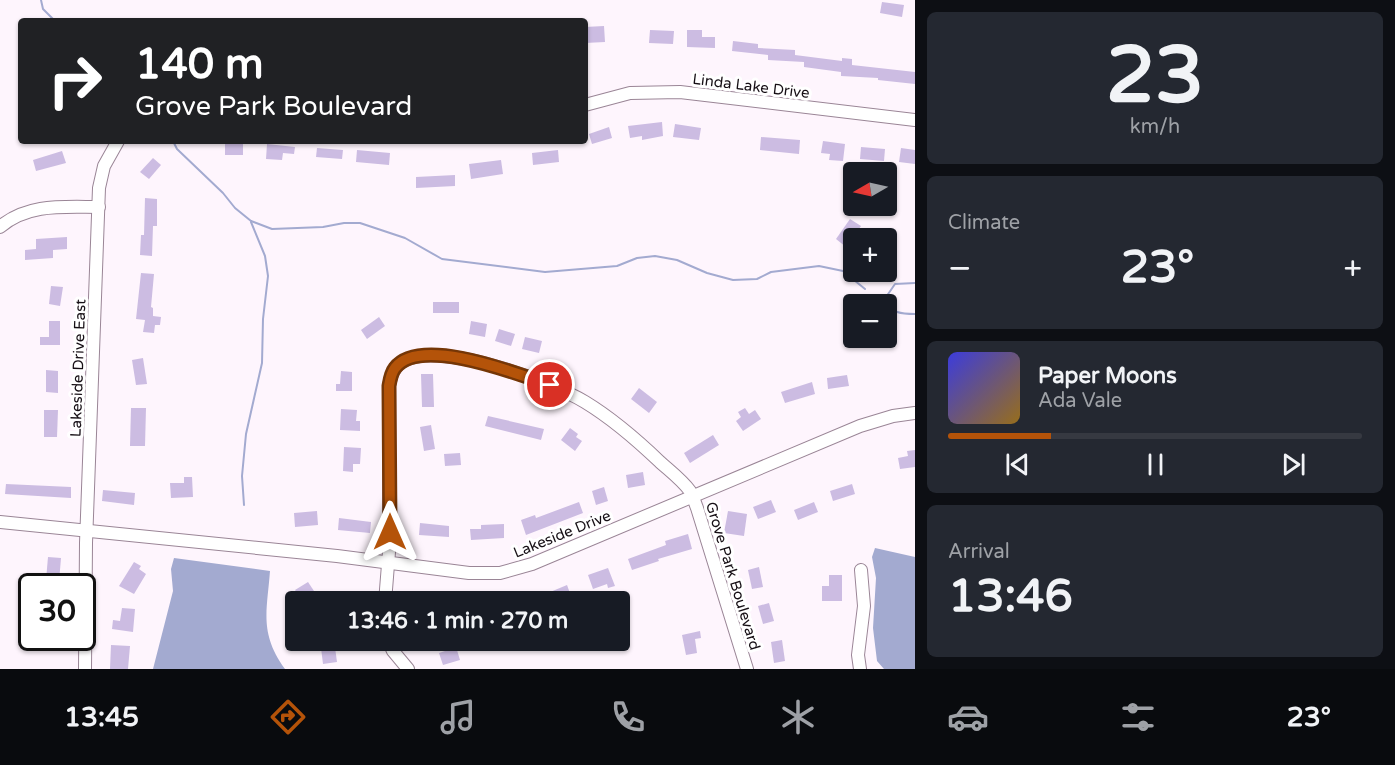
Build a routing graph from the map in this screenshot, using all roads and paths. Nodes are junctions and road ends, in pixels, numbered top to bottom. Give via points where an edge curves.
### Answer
1 (588, 104) edge
2 (915, 120) edge
3 (116, 144) edge
4 (99, 207) junction
5 (0, 227) edge
6 (915, 413) edge
7 (692, 496) junction
8 (0, 522) edge
9 (87, 531) junction
10 (388, 563) junction
11 (861, 570) dead end
12 (386, 591) edge
13 (393, 651) edge
14 (85, 669) edge
15 (408, 669) edge
16 (747, 669) edge
17 (860, 669) edge

1 - 2 street, Linda Lake Drive via 630,93 680,92
3 - 4 street via 104,166
4 - 5 street via 31,210
4 - 9 street, Lakeside Drive East
6 - 7 street, Lakeside Drive via 860,426
7 - 10 street, Lakeside Drive via 532,564 500,573
7 - 10 street, Grove Park Boulevard via 681,481 608,416 570,393 463,358 436,355 408,359 396,368 389,386
7 - 16 street, Grove Park Boulevard
8 - 9 street, Lakeside Drive
9 - 10 street, Lakeside Drive
9 - 14 street
10 - 12 street, Grove Park Boulevard
11 - 17 street via 864,606
13 - 15 street

